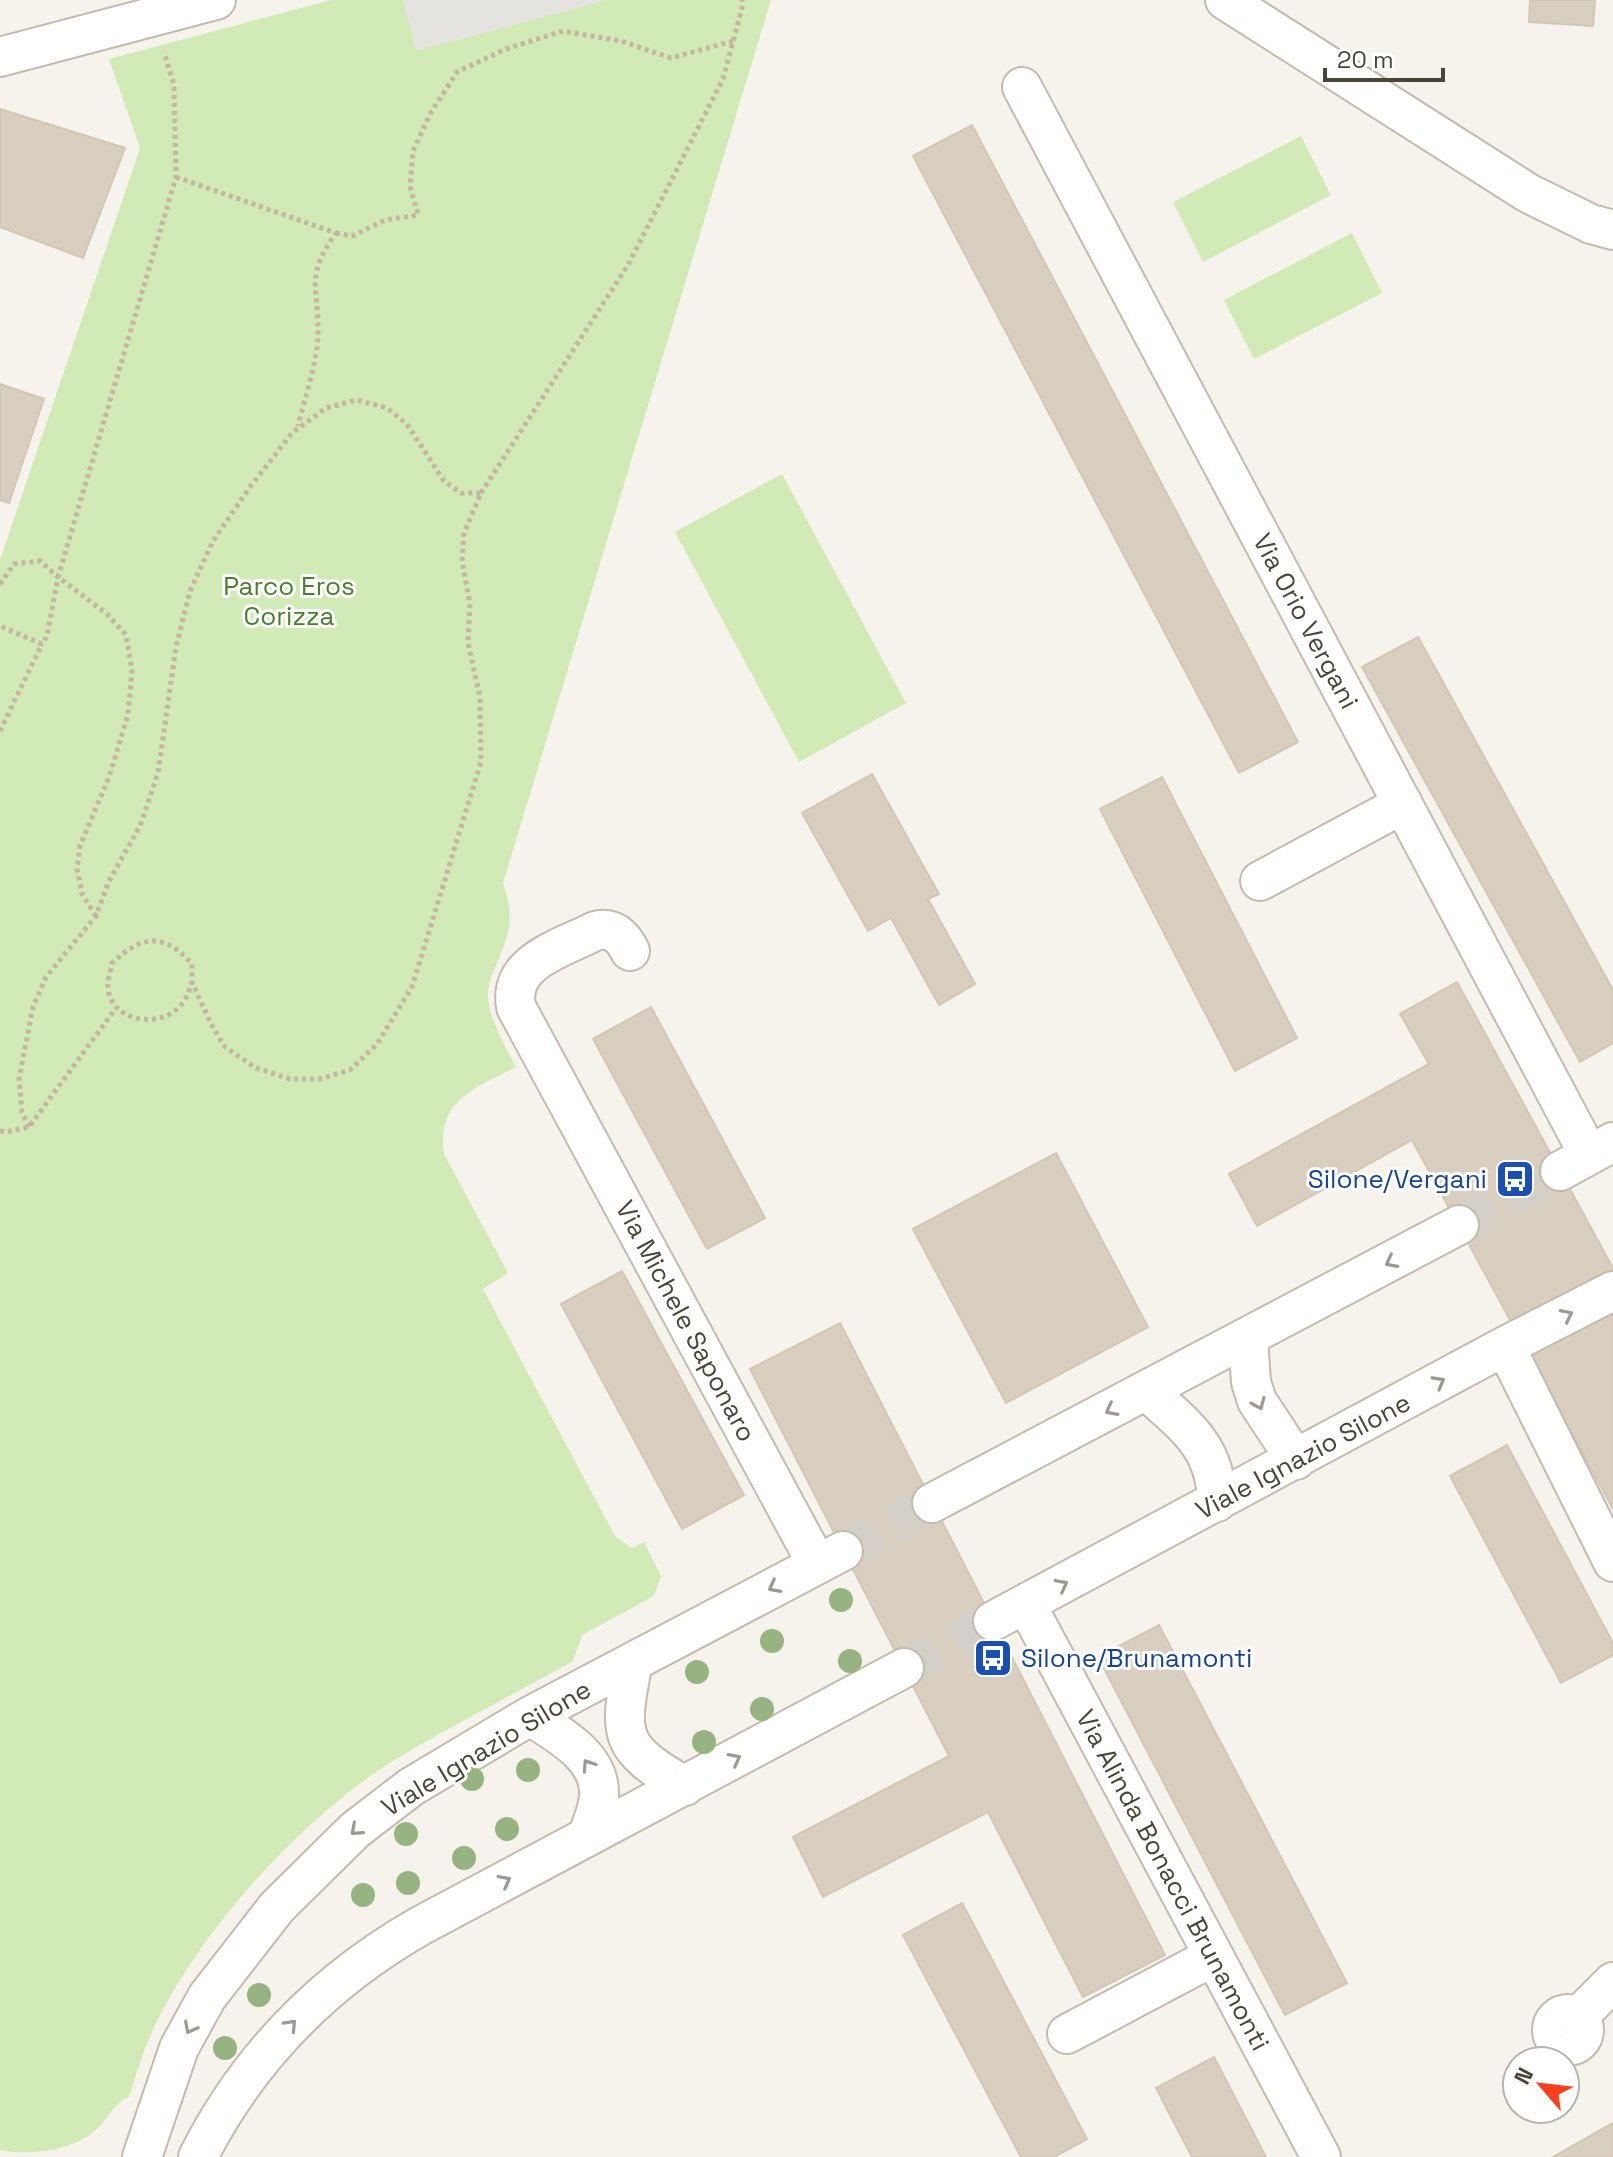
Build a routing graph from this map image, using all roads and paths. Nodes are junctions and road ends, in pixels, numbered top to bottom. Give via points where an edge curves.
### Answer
1 (216, 0) edge
2 (742, 0) edge
3 (1225, 0) edge
4 (154, 17) junction
5 (734, 41) junction
6 (0, 57) edge
7 (1022, 87) dead end
8 (176, 177) junction
9 (1613, 230) edge
10 (336, 233) junction
11 (298, 429) junction
12 (481, 493) junction
13 (58, 577) junction
14 (0, 584) edge
15 (0, 626) edge
16 (42, 644) junction
17 (0, 731) edge
18 (1403, 804) junction
19 (1260, 881) dead end
20 (96, 916) junction
21 (630, 951) dead end
22 (192, 982) junction
23 (116, 1008) junction
24 (29, 1127) junction
25 (0, 1131) edge
26 (1587, 1156) edge
27 (1459, 1225) tunnel mouth
28 (1613, 1291) edge
29 (1248, 1338) junction
30 (1505, 1346) junction
31 (1147, 1391) junction
32 (1296, 1460) junction
33 (1217, 1502) junction
34 (932, 1503) tunnel mouth
35 (830, 1558) joint
36 (1613, 1562) edge
37 (1009, 1612) joint
38 (633, 1662) junction
39 (904, 1668) tunnel mouth
40 (530, 1716) junction
41 (685, 1786) junction
42 (587, 1837) junction
43 (1214, 1956) junction
44 (1613, 1982) edge
45 (1578, 2017) dead end
46 (1067, 2034) dead end
47 (139, 2151) edge
48 (198, 2157) edge
49 (1321, 2157) edge

1 - 4 street
2 - 5 path
3 - 9 street via 1528,193
4 - 6 street
4 - 8 path via 174,85
5 - 10 path via 671,58 621,41 563,31 457,72 413,151 410,186 418,215 385,220 352,236
5 - 12 path via 723,79 628,265
7 - 18 street, Via Orio Vergani
8 - 10 path
8 - 13 path
10 - 11 path via 320,255 313,287 318,336
11 - 12 path via 326,408 357,400 387,408 407,424 444,481 461,493
11 - 20 path via 213,541 190,591 176,647 158,773 140,826
12 - 22 path via 464,533 462,561 470,604 468,643 480,697 481,762 412,987 377,1044 350,1070 319,1079 290,1079 256,1068 225,1047
13 - 14 path via 40,561 14,564
13 - 16 path
13 - 20 path via 126,635 132,671 128,715 80,846 82,894
15 - 16 path
16 - 17 path
18 - 19 street
18 - 26 street, Via Orio Vergani
20 - 24 path via 46,977 33,1007 19,1079
21 - 35 street, Via Michele Saponaro via 618,934 602,929 526,967 514,997 516,1007
22 - 23 path via 175,1011 156,1019 136,1019
22 - 23 path via 192,964 178,948 161,941 138,943 112,963 108,989
23 - 24 path
24 - 25 path
27 -> 29 street
30 -> 28 street, Viale Ignazio Silone
29 - 31 street
29 -> 32 street via 1257,1401
32 -> 30 street, Viale Ignazio Silone
30 - 36 street
31 - 33 street via 1204,1447
31 -> 34 street
32 - 33 street, Viale Ignazio Silone
37 -> 33 street, Viale Ignazio Silone
35 -> 38 street, Viale Ignazio Silone
37 - 43 street, Via Alinda Bonacci Brunamonti
38 - 40 street, Viale Ignazio Silone
38 - 41 street via 624,1709 629,1742 640,1757
41 -> 39 street
42 -> 40 street via 599,1793 596,1775 574,1746
40 -> 47 street, Viale Ignazio Silone via 379,1809 277,1907 188,2029
41 - 42 street
48 -> 42 street via 255,2066 329,1988 392,1942
43 - 46 street
43 - 49 street, Via Alinda Bonacci Brunamonti
44 - 45 street

